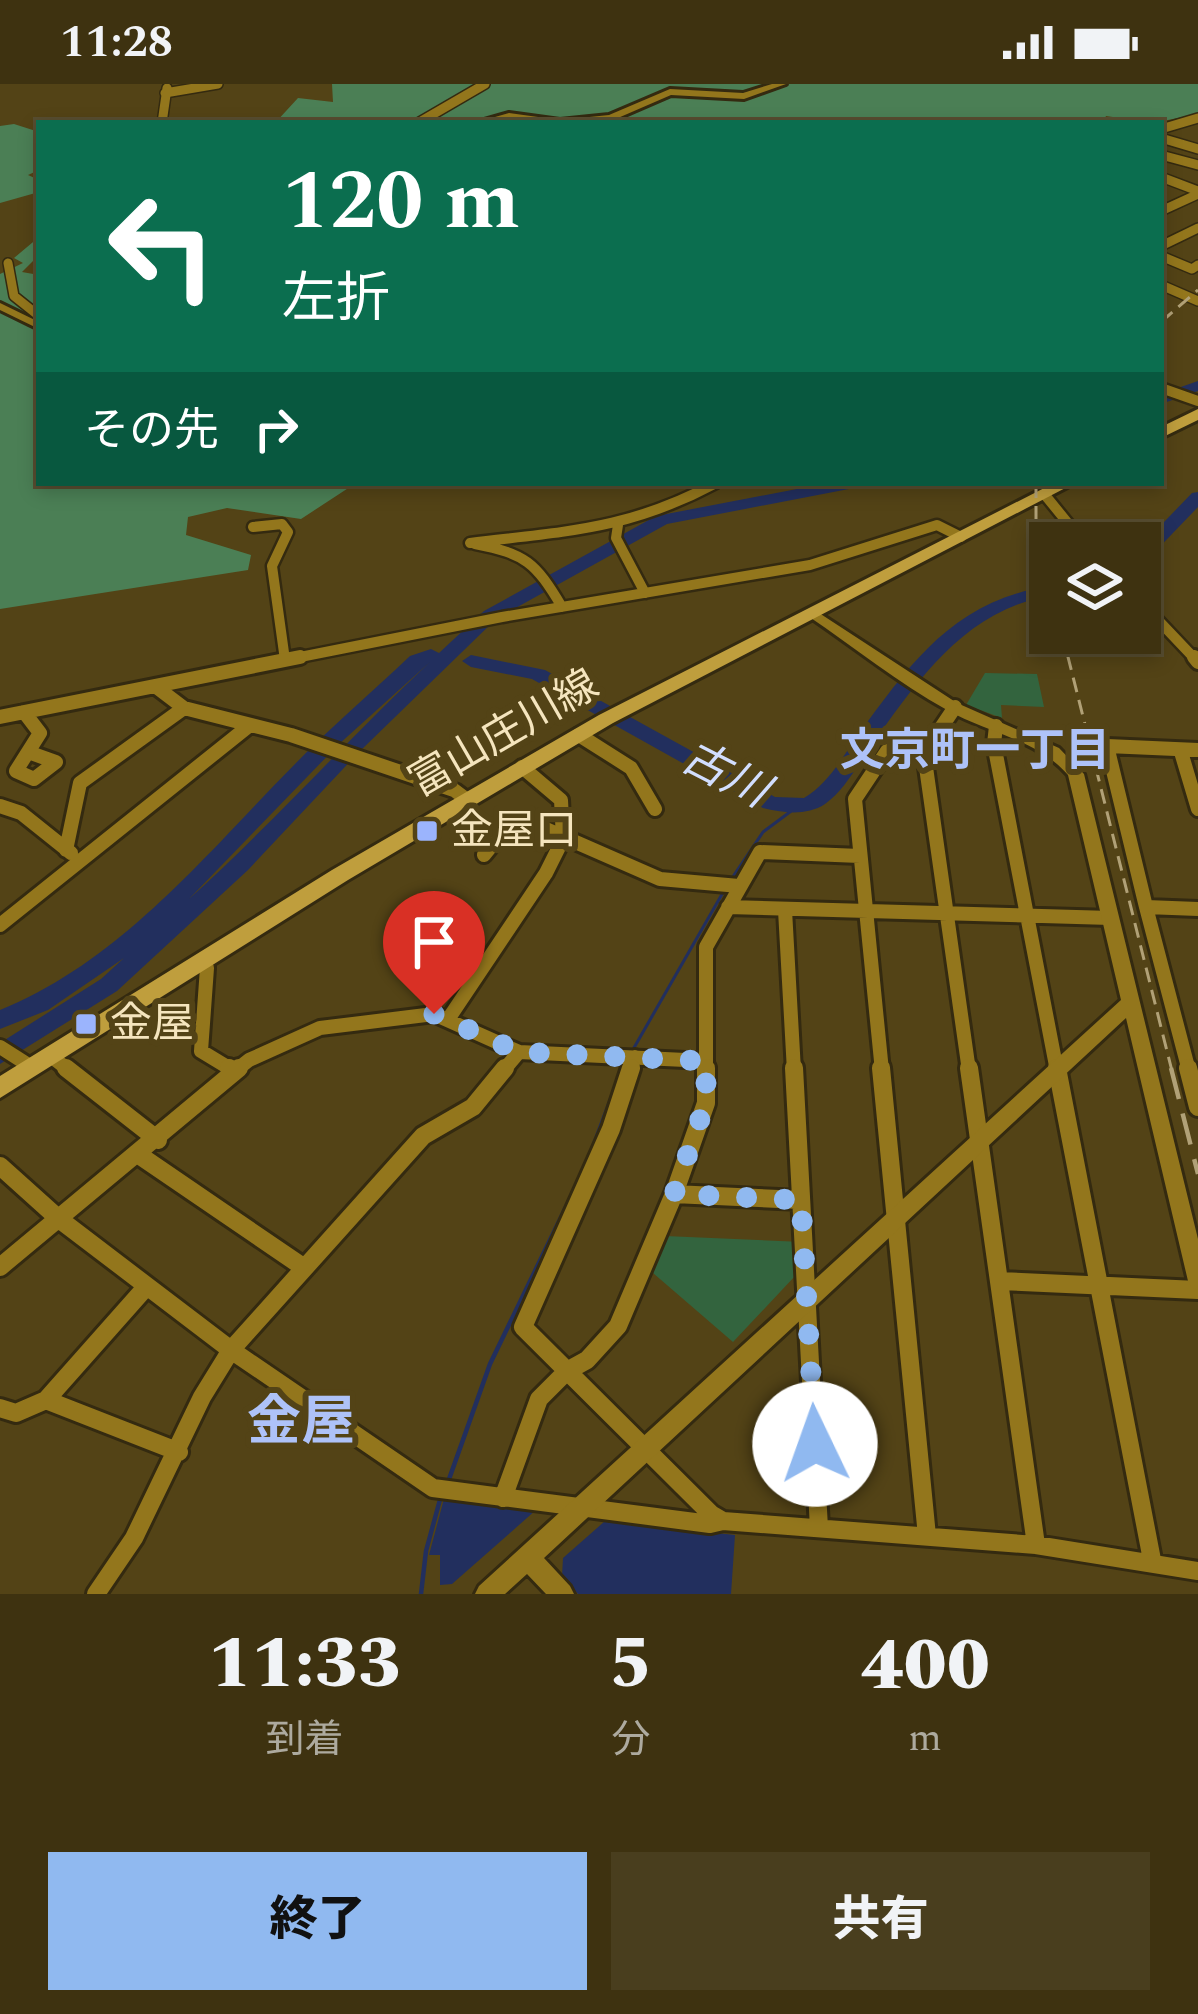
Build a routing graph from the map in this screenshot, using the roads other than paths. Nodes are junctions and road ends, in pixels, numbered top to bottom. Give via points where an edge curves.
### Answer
1 (218, 84) edge
2 (485, 84) edge
3 (781, 84) edge
4 (168, 88) edge
5 (1198, 118) edge
6 (163, 120) edge
7 (423, 120) edge
8 (491, 120) edge
9 (538, 120) edge
10 (591, 120) edge
11 (1164, 131) edge
12 (1198, 133) edge
13 (1198, 148) edge
14 (1164, 156) edge
15 (1198, 165) edge
16 (1164, 179) edge
17 (1198, 193) edge
18 (1164, 210) edge
19 (1198, 228) edge
20 (1164, 244) edge
21 (1164, 257) edge
22 (8, 262) dead end
23 (1198, 265) edge
24 (1164, 287) edge
25 (1198, 301) edge
26 (0, 306) edge
27 (36, 314) edge
28 (36, 324) edge
29 (1165, 389) edge
30 (1193, 399) edge
31 (1198, 414) edge
32 (1164, 432) edge
33 (710, 486) edge
34 (1062, 486) edge
35 (1045, 495) junction
36 (1067, 522) edge
37 (253, 527) dead end
38 (618, 537) junction
39 (961, 537) junction
40 (645, 593) junction
41 (562, 607) junction
42 (813, 613) junction
43 (1161, 623) edge
44 (285, 660) junction
45 (1198, 662) edge
46 (155, 686) junction
47 (955, 707) junction
48 (184, 708) junction
49 (24, 712) junction
50 (0, 717) edge
51 (250, 725) junction
52 (996, 726) junction
53 (579, 735) junction
54 (1198, 750) edge
55 (28, 752) dead end
56 (1181, 752) junction
57 (924, 753) junction
58 (522, 767) junction
59 (466, 799) junction
60 (0, 806) edge
61 (655, 809) dead end
62 (1198, 809) edge
63 (563, 839) junction
64 (66, 850) junction
65 (484, 855) dead end
66 (860, 856) junction
67 (80, 859) junction
68 (739, 886) junction
69 (728, 907) junction
70 (1146, 907) junction
71 (1198, 909) edge
72 (785, 910) junction
73 (866, 912) junction
74 (948, 915) junction
75 (1028, 917) junction
76 (1111, 918) junction
77 (0, 925) edge
78 (202, 964) junction
79 (1131, 1002) junction
80 (449, 1018) junction
81 (0, 1047) edge
82 (519, 1052) junction
83 (635, 1057) junction
84 (34, 1061) junction
85 (706, 1061) junction
86 (1057, 1068) junction
87 (234, 1071) junction
88 (0, 1088) edge
89 (1198, 1107) edge
90 (158, 1140) junction
91 (980, 1140) junction
92 (139, 1155) junction
93 (0, 1166) edge
94 (674, 1194) junction
95 (801, 1200) junction
96 (896, 1217) junction
97 (59, 1219) junction
98 (0, 1267) edge
99 (303, 1267) junction
100 (999, 1281) junction
101 (1198, 1281) edge
102 (147, 1286) junction
103 (1099, 1286) junction
104 (1198, 1290) edge
105 (807, 1299) junction
106 (231, 1350) junction
107 (567, 1371) junction
108 (46, 1400) junction
109 (0, 1408) edge
110 (645, 1448) junction
111 (179, 1452) junction
112 (503, 1498) junction
113 (579, 1509) junction
114 (723, 1521) junction
115 (820, 1528) junction
116 (927, 1536) junction
117 (1036, 1545) junction
118 (527, 1557) junction
119 (1152, 1560) junction
120 (1198, 1571) edge
121 (96, 1594) edge
122 (487, 1594) edge
123 (562, 1594) edge

1 - 4 street
2 - 7 street
3 - 10 street via 744,96 670,92
4 - 6 street
5 - 11 street
8 - 9 street
11 - 12 street
11 - 13 street
14 - 15 street
16 - 17 street
17 - 18 street
19 - 20 street
21 - 23 street
22 - 27 street via 14,296
24 - 25 street
26 - 28 street
29 - 30 street
31 - 32 main road
33 - 38 street
34 - 35 main road, 富山庄川線
35 - 36 street
35 - 39 main road, 富山庄川線
37 - 44 street via 282,524 288,532 272,566
38 - 40 street
38 - 41 street via 470,542 520,554
39 - 40 street via 937,525 810,565
39 - 42 main road, 富山庄川線
40 - 41 street
41 - 44 street
42 - 47 street
42 - 53 main road, 富山庄川線
43 - 45 street
44 - 46 street
46 - 48 street
46 - 49 street
47 - 52 street
47 - 57 street
48 - 51 street
48 - 64 street via 80,783
49 - 50 street
49 - 55 street via 40,733
51 - 59 street
51 - 67 street
52 - 75 street
52 - 76 street via 1041,741 1076,774
53 - 58 main road, 富山庄川線
53 - 61 street via 631,768
54 - 56 street
56 - 62 street
56 - 70 street via 1107,746
57 - 66 street via 886,751 859,789
57 - 74 street
58 - 59 main road, 富山庄川線
58 - 63 street via 561,800
59 - 78 main road, 富山庄川線
60 - 64 street
63 - 65 street via 516,816
63 - 68 street via 661,879
63 - 80 street
64 - 67 street
66 - 68 street via 760,852
66 - 73 street
67 - 77 street
68 - 69 street
69 - 72 street
69 - 85 street via 706,947
70 - 71 street
70 - 89 street
72 - 73 street
72 - 95 street
73 - 74 street
73 - 96 street
74 - 75 street
74 - 91 street
75 - 76 street
75 - 86 street
76 - 79 street
78 - 84 main road, 富山庄川線
78 - 87 street via 201,1051
79 - 86 street
79 - 101 street
80 - 82 street
80 - 87 street via 320,1028
81 - 84 street
82 - 83 street
82 - 99 street via 473,1107 423,1136
83 - 85 street
83 - 107 street via 523,1327
84 - 88 main road, 富山庄川線
84 - 90 street
85 - 94 street via 706,1102
86 - 91 street
86 - 103 street
87 - 90 street
90 - 92 street
91 - 96 street
91 - 100 street
92 - 97 street
92 - 99 street
93 - 97 street
94 - 95 street
94 - 107 street via 618,1326
95 - 105 street
96 - 105 street
96 - 116 street
97 - 98 street
97 - 102 street
99 - 106 street
100 - 103 street
100 - 117 street
102 - 106 street
102 - 108 street
103 - 104 street
103 - 119 street
105 - 110 street
105 - 115 street
106 - 111 street
106 - 112 street via 433,1488
107 - 110 street
107 - 112 street via 539,1399
108 - 109 street via 16,1413
108 - 111 street
110 - 113 street
110 - 114 street
111 - 121 street
112 - 113 street
113 - 114 street
113 - 118 street
114 - 115 street
115 - 116 street
116 - 117 street
117 - 119 street
118 - 122 street
118 - 123 street
119 - 120 street

